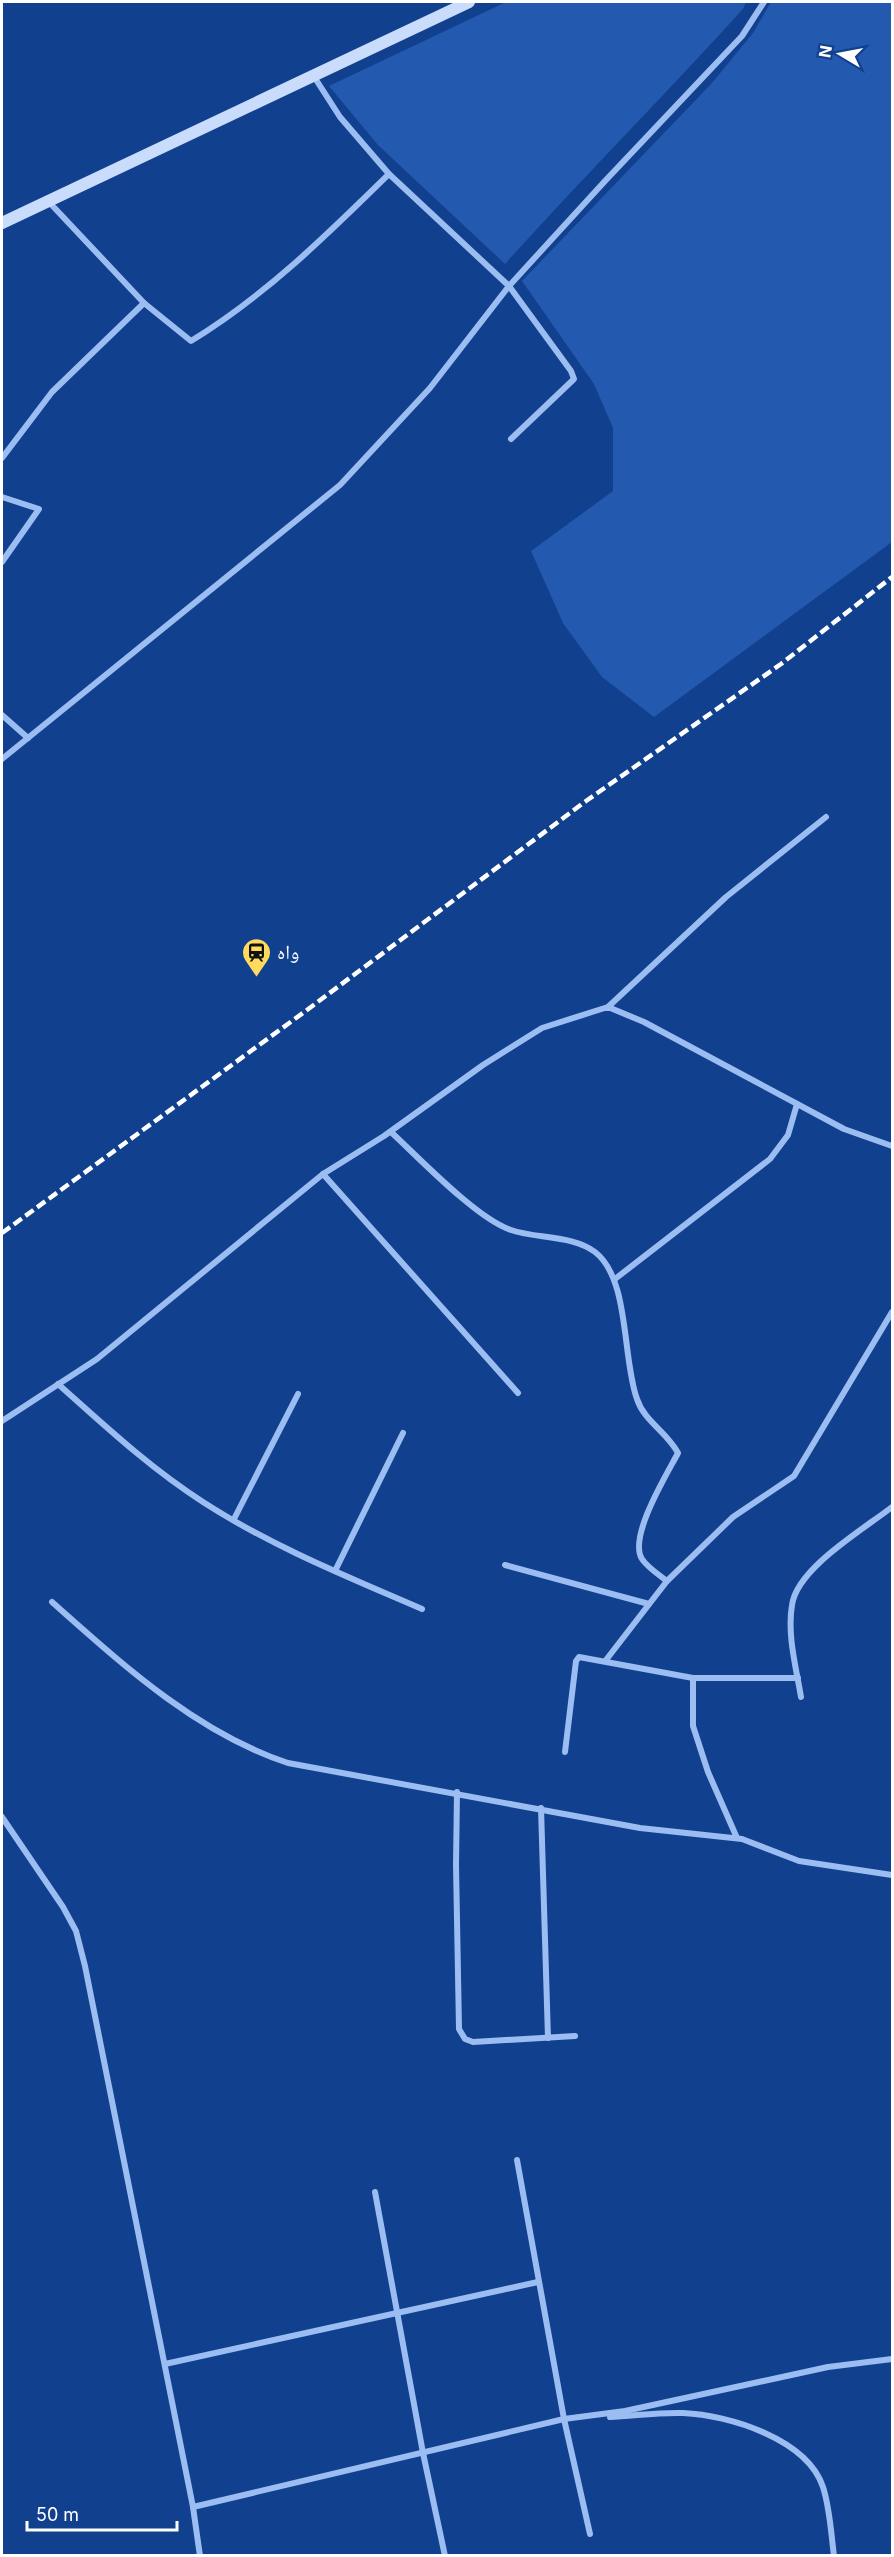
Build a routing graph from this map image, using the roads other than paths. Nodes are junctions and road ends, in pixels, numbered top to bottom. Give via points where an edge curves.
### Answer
1 (469, 2) edge
2 (764, 2) edge
3 (313, 74) junction
4 (389, 174) junction
5 (48, 201) junction
6 (2, 223) edge
7 (509, 286) junction
8 (144, 303) junction
9 (511, 439) dead end
10 (2, 458) edge
11 (2, 497) edge
12 (2, 562) edge
13 (2, 715) edge
14 (28, 738) junction
15 (2, 759) edge
16 (826, 817) dead end
17 (608, 1007) junction
18 (797, 1104) junction
19 (391, 1132) junction
20 (892, 1146) edge
21 (323, 1174) junction
22 (615, 1279) junction
23 (892, 1312) edge
24 (57, 1384) junction
25 (518, 1393) dead end
26 (298, 1394) dead end
27 (2, 1421) edge
28 (403, 1433) dead end
29 (892, 1507) edge
30 (234, 1519) junction
31 (506, 1565) dead end
32 (335, 1571) junction
33 (667, 1581) junction
34 (52, 1602) dead end
35 (649, 1604) junction
36 (422, 1609) dead end
37 (606, 1660) junction
38 (693, 1678) junction
39 (798, 1678) junction
40 (801, 1697) dead end
41 (565, 1752) dead end
42 (457, 1792) junction
43 (541, 1808) junction
44 (2, 1817) edge
45 (737, 1838) junction
46 (892, 1875) edge
47 (574, 2036) dead end
48 (548, 2038) junction
49 (517, 2160) dead end
50 (375, 2192) dead end
51 (538, 2282) junction
52 (396, 2312) junction
53 (892, 2359) edge
54 (165, 2364) junction
55 (594, 2417) junction
56 (564, 2419) junction
57 (423, 2453) junction
58 (193, 2507) junction
59 (590, 2534) dead end
60 (200, 2556) edge
61 (445, 2556) edge
62 (834, 2556) edge

1 - 3 main road
2 - 7 street via 742,36
3 - 4 street via 340,117
3 - 5 main road
4 - 7 street
4 - 8 street via 311,251 191,341
5 - 6 main road
5 - 8 street
7 - 9 street via 574,379
7 - 14 street via 430,388 340,485
8 - 10 street via 52,392
11 - 12 street via 39,508
13 - 14 street
14 - 15 street
16 - 17 street via 726,897
17 - 18 street via 644,1022
17 - 19 street via 542,1028
18 - 20 street via 844,1129
18 - 22 street via 788,1135 770,1159
19 - 21 street
19 - 22 street via 495,1222 511,1230 577,1244 595,1252
21 - 24 street via 96,1359
21 - 25 street
22 - 33 street via 627,1360 641,1411 678,1453 645,1520 638,1545 641,1559
23 - 33 street via 794,1476 733,1516
24 - 27 street
24 - 30 street via 151,1466
26 - 30 street
28 - 32 street
29 - 39 street via 817,1565 800,1584 792,1603 790,1632
30 - 32 street
31 - 35 street
32 - 36 street
33 - 35 street
34 - 42 street via 115,1658 216,1732 252,1751 299,1765
35 - 37 street
37 - 38 street
37 - 41 street via 579,1657 576,1661
38 - 39 street
38 - 45 street via 693,1726
39 - 40 street
42 - 43 street
42 - 48 street via 459,2029 465,2039 473,2042
43 - 45 street via 640,1828
43 - 48 street
44 - 54 street via 76,1931
45 - 46 street via 799,1861
47 - 48 street
49 - 51 street
50 - 52 street
51 - 52 street
51 - 56 street
52 - 54 street
52 - 57 street
53 - 55 street via 828,2367
54 - 58 street
55 - 56 street
55 - 62 street via 683,2413 722,2419 790,2446 822,2486
56 - 57 street
56 - 59 street
57 - 58 street
57 - 61 street
58 - 60 street

